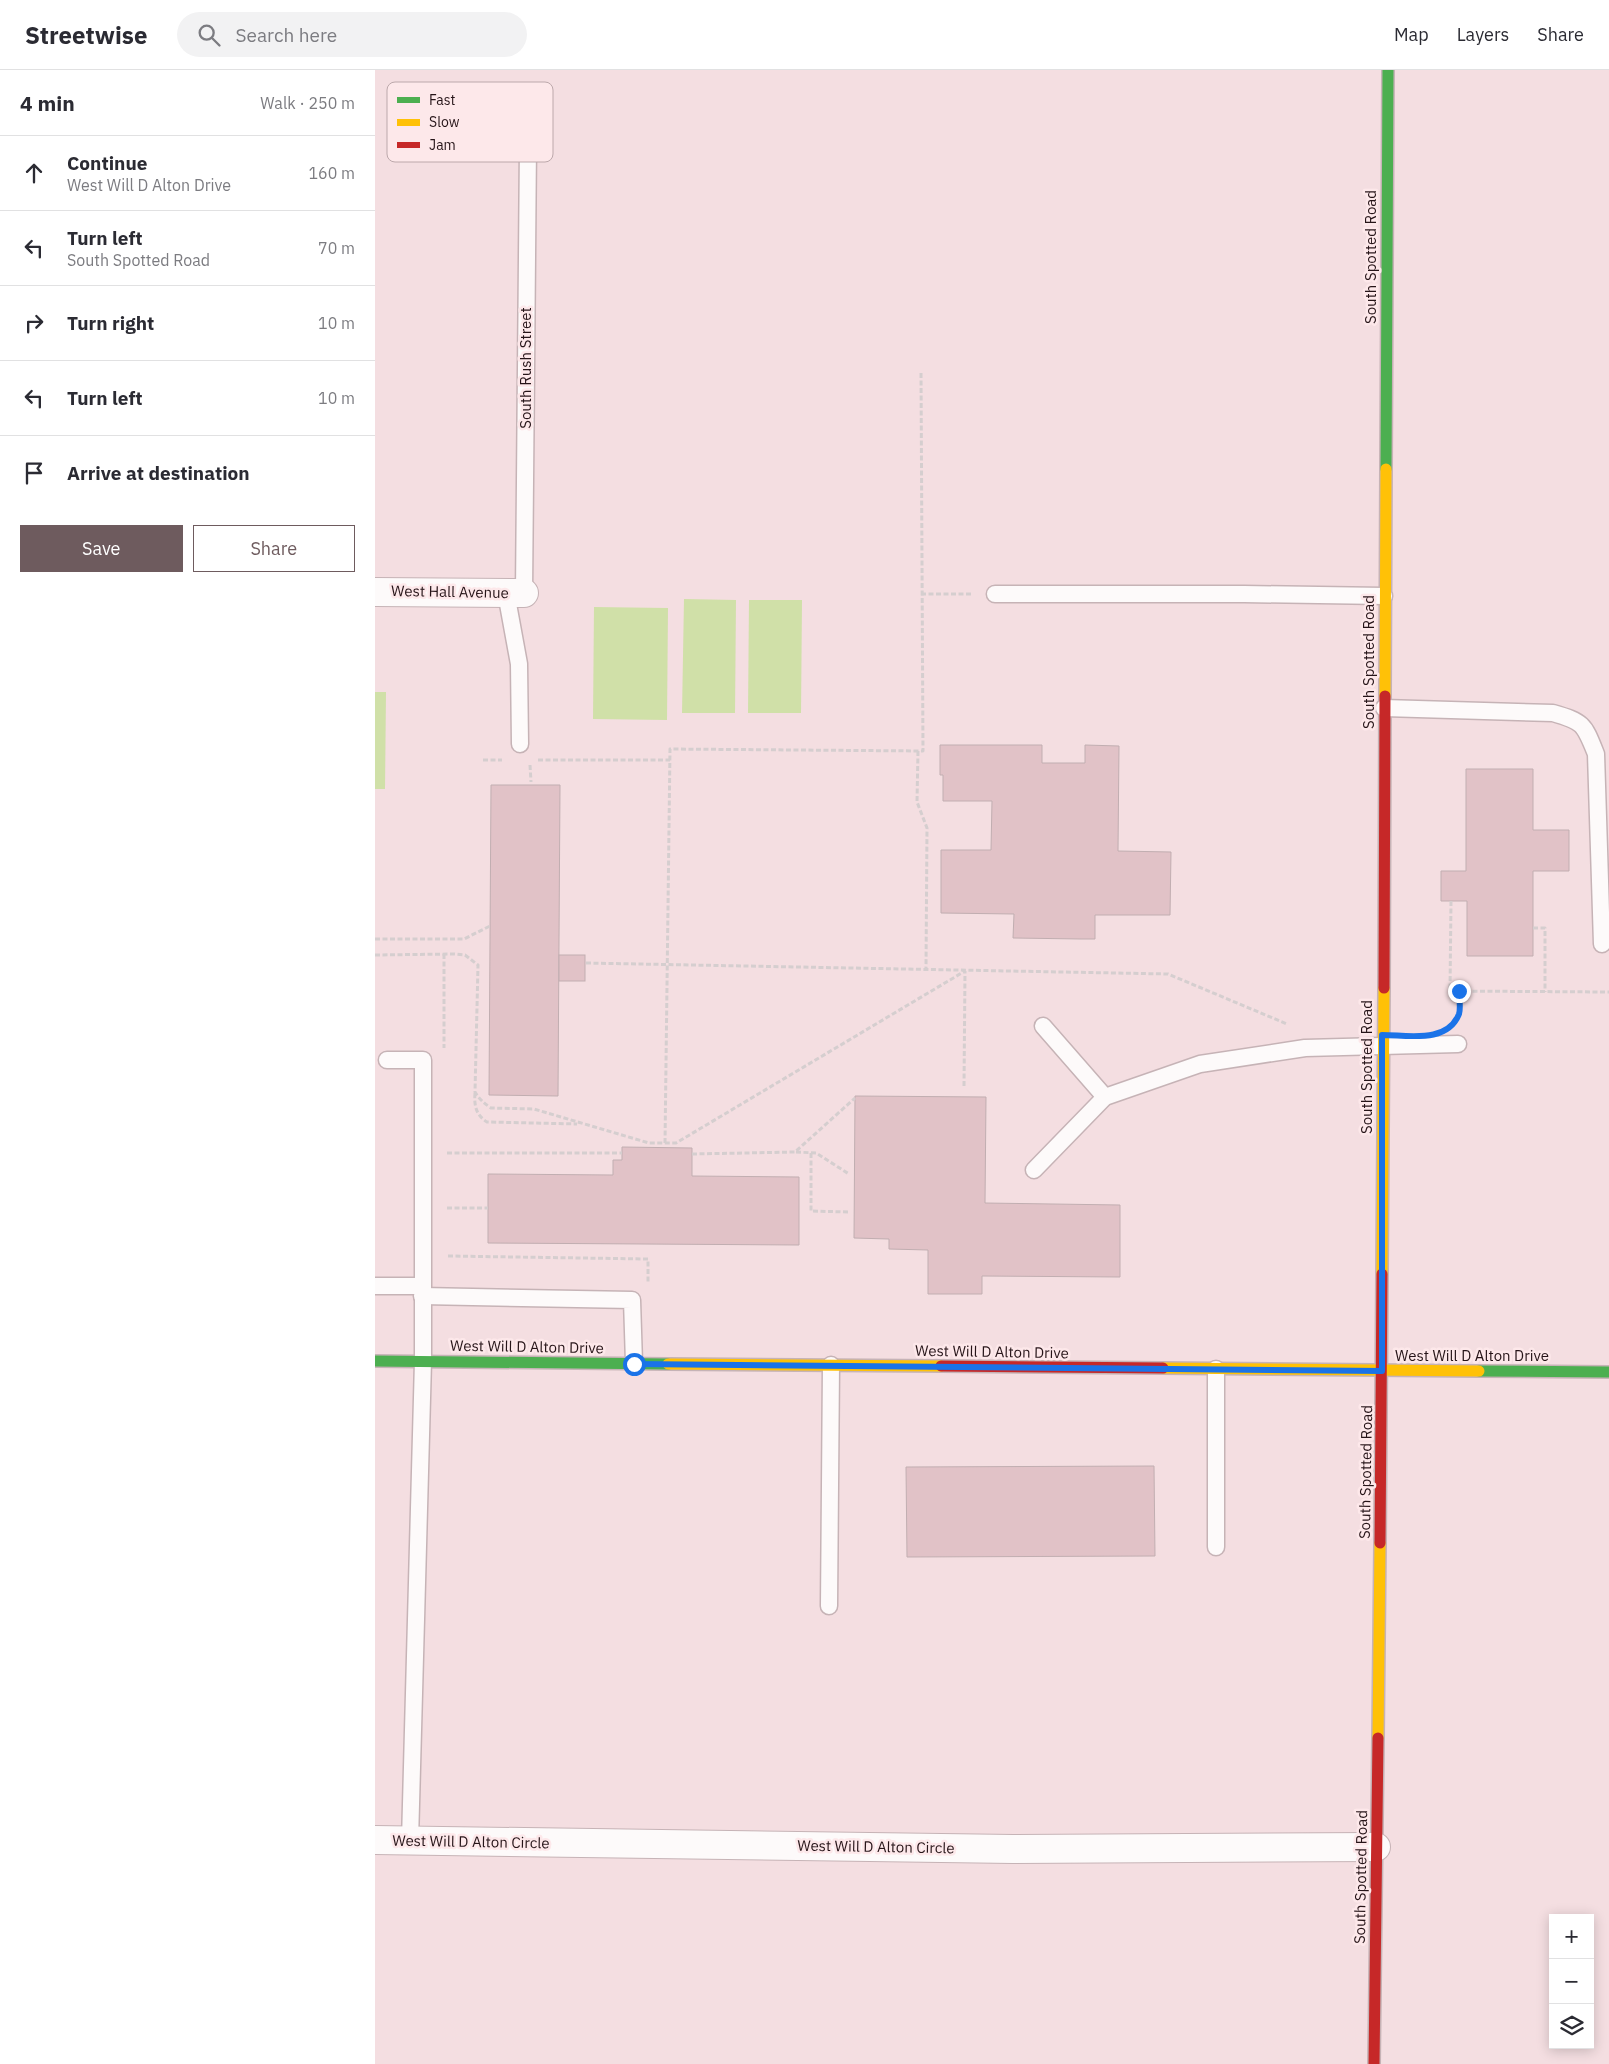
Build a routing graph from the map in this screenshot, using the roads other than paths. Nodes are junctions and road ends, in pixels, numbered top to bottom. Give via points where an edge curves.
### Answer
1 (1388, 70) edge
2 (527, 162) edge
3 (375, 592) edge
4 (515, 593) junction
5 (995, 594) road end
6 (1384, 596) junction
7 (1384, 708) junction
8 (520, 744) dead end
9 (1601, 944) dead end
10 (1043, 1026) dead end
11 (1458, 1044) dead end
12 (1382, 1047) junction
13 (387, 1060) dead end
14 (1105, 1097) junction
15 (1034, 1170) dead end
16 (375, 1286) edge
17 (422, 1291) junction
18 (375, 1361) edge
19 (423, 1361) junction
20 (634, 1364) junction
21 (831, 1365) junction
22 (1216, 1369) junction
23 (1382, 1371) junction
24 (1609, 1372) edge
25 (1215, 1547) dead end
26 (829, 1606) dead end
27 (375, 1840) edge
28 (411, 1841) junction
29 (1376, 1847) junction
30 (1374, 2064) edge

1 - 6 street, South Spotted Road
2 - 4 lane, South Rush Street
3 - 4 street, West Hall Avenue
4 - 8 lane, South Rush Street
5 - 6 lane
6 - 7 street, South Spotted Road
7 - 9 lane via 1553,713 1575,720 1587,731 1597,763
7 - 12 street, South Spotted Road
10 - 14 lane
11 - 12 lane
12 - 14 lane via 1305,1048 1200,1064
12 - 23 street, South Spotted Road
13 - 17 lane via 423,1060
14 - 15 lane
16 - 17 lane
17 - 19 lane
17 - 20 lane via 632,1300
18 - 19 street, West Will D Alton Drive
19 - 20 street, West Will D Alton Drive
19 - 28 lane
20 - 21 street, West Will D Alton Drive
21 - 22 street, West Will D Alton Drive
21 - 26 lane
22 - 23 street, West Will D Alton Drive
22 - 25 lane
23 - 24 street, West Will D Alton Drive
23 - 29 street, South Spotted Road
27 - 28 street, West Will D Alton Circle
28 - 29 street, West Will D Alton Circle via 1013,1849
29 - 30 street, South Spotted Road

